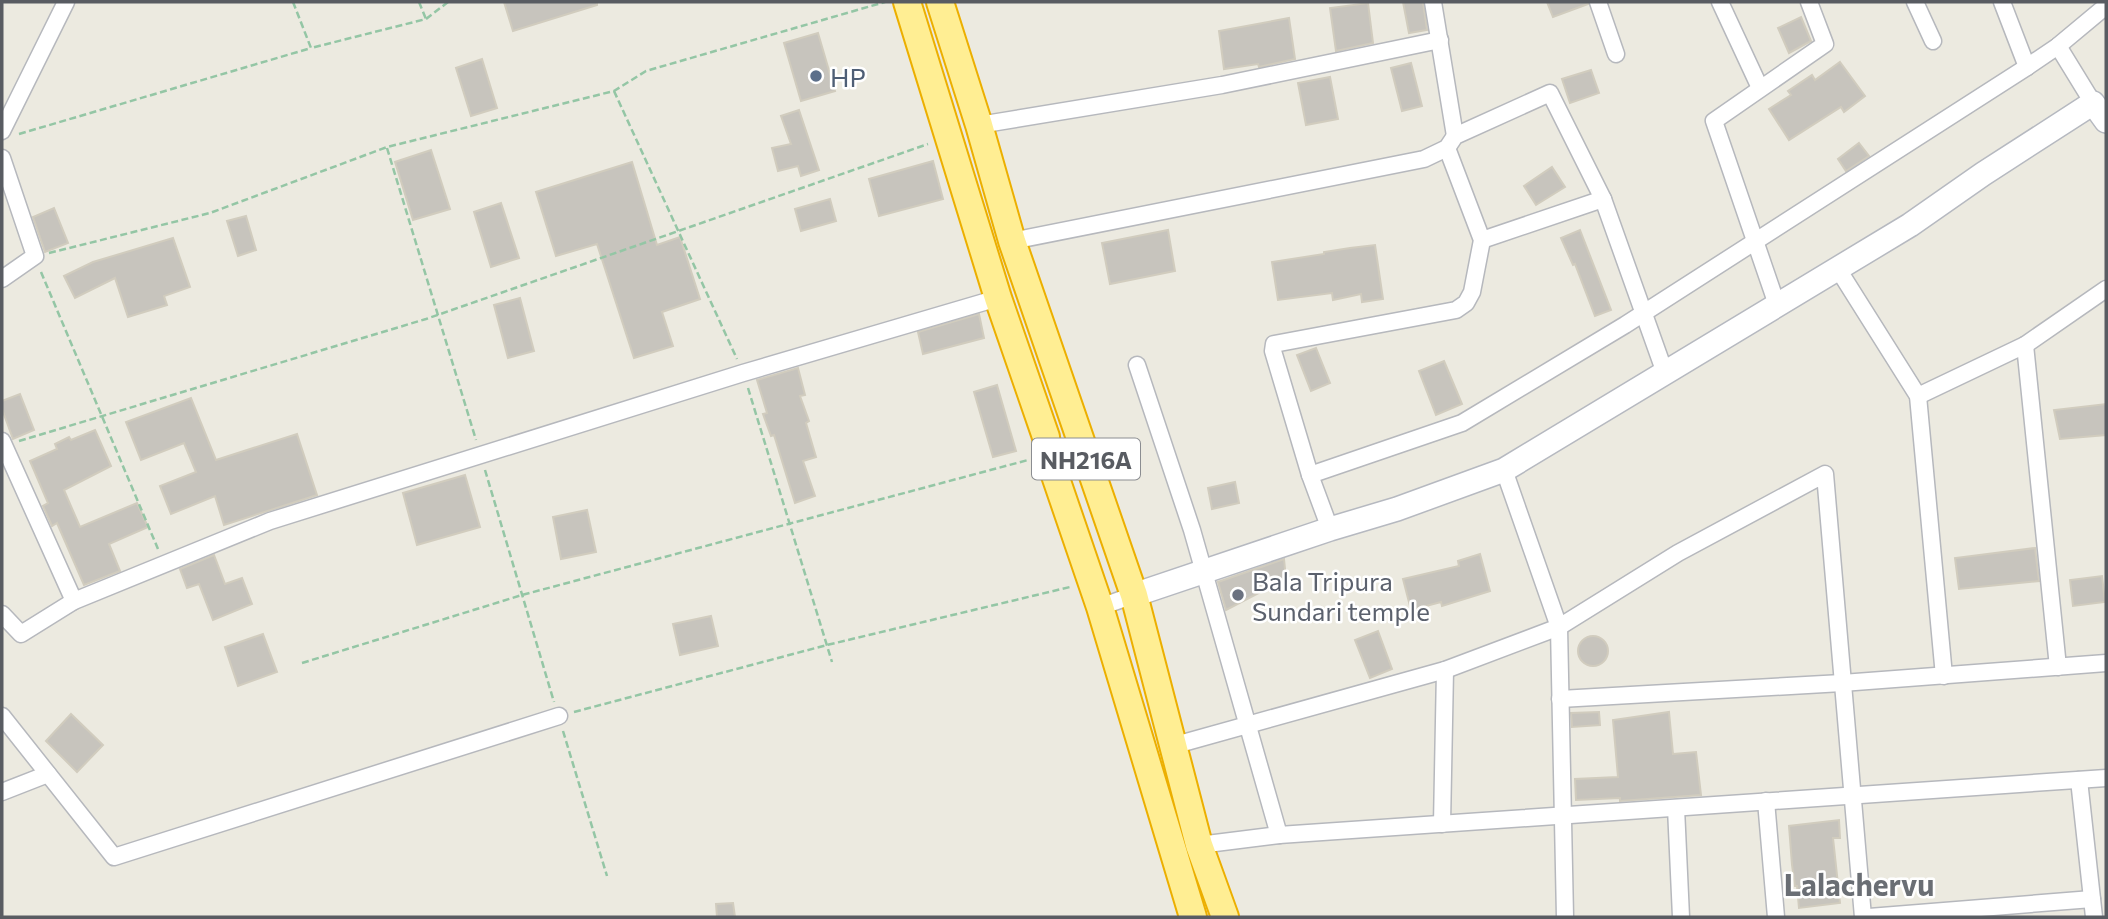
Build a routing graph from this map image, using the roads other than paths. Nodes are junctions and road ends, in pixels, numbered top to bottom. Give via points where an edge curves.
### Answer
1 (65, 2) edge
2 (907, 2) edge
3 (940, 2) edge
4 (1433, 2) edge
5 (1598, 2) edge
6 (1720, 2) edge
7 (1809, 2) edge
8 (1915, 2) edge
9 (2002, 2) edge
10 (2106, 6) edge
11 (1440, 40) junction
12 (1933, 41) dead end
13 (2058, 46) junction
14 (1616, 54) dead end
15 (2027, 67) junction
16 (1760, 88) junction
17 (2100, 112) edge
18 (979, 125) junction
19 (8, 134) edge
20 (1451, 142) junction
21 (2, 158) edge
22 (1604, 200) junction
23 (1482, 240) junction
24 (1013, 241) junction
25 (1755, 242) junction
26 (1838, 268) junction
27 (2, 279) edge
28 (2106, 289) edge
29 (998, 298) junction
30 (1777, 305) junction
31 (1643, 312) junction
32 (2025, 345) junction
33 (1137, 365) dead end
34 (1665, 373) junction
35 (1918, 396) junction
36 (3, 444) edge
37 (1504, 470) junction
38 (1310, 475) junction
39 (1330, 529) junction
40 (1204, 572) junction
41 (1134, 595) junction
42 (74, 601) junction
43 (1100, 607) junction
44 (2, 614) edge
45 (1559, 626) junction
46 (2106, 663) edge
47 (2058, 667) junction
48 (1445, 670) junction
49 (1944, 676) junction
50 (1842, 684) junction
51 (1560, 699) junction
52 (2, 716) edge
53 (559, 716) road end
54 (1248, 725) junction
55 (1172, 746) junction
56 (48, 774) junction
57 (2106, 778) edge
58 (2079, 780) junction
59 (2, 792) edge
60 (1852, 796) junction
61 (1766, 801) junction
62 (1676, 808) junction
63 (1562, 816) junction
64 (1441, 824) junction
65 (1279, 835) junction
66 (1199, 845) junction
67 (2092, 900) junction
68 (1193, 917) edge
69 (1225, 917) edge
70 (1565, 917) edge
71 (1681, 917) edge
72 (1776, 917) edge
73 (1863, 917) edge
74 (1868, 917) edge
75 (2094, 917) edge

1 - 19 street
2 - 29 highway, NH216A
3 - 18 highway, NH216A
4 - 11 street
5 - 14 street
6 - 16 street
7 - 16 street via 1825,44
8 - 12 street
9 - 15 street
10 - 13 street
11 - 18 street via 1222,85
11 - 20 street
13 - 15 street
13 - 17 street
15 - 25 street
16 - 25 street via 1714,121
17 - 26 main road via 1983,174
18 - 24 highway, NH216A
20 - 22 street via 1550,93
20 - 23 street
20 - 24 street via 1424,159
21 - 27 street via 35,256
22 - 23 street
22 - 31 street
23 - 38 street via 1472,292 1456,310 1275,344 1273,351
24 - 41 highway, NH216A
25 - 30 street
25 - 31 street
26 - 30 main road
26 - 35 street
28 - 32 street
29 - 42 street via 270,521
29 - 43 highway, NH216A
30 - 34 main road
31 - 34 street
31 - 38 street via 1462,423
32 - 35 street
32 - 47 street
33 - 40 street
34 - 37 main road
35 - 49 street
36 - 42 street
37 - 39 main road
37 - 45 street
38 - 39 street
39 - 40 main road
40 - 41 main road
40 - 54 street
41 - 43 street
41 - 55 highway, NH216A
42 - 44 street via 21,634
43 - 68 highway, NH216A
45 - 48 street
45 - 50 street via 1678,553 1825,474
45 - 51 street
46 - 47 street
47 - 49 street
48 - 54 street
48 - 64 street
49 - 50 street
50 - 51 street
50 - 60 street
51 - 63 street
52 - 56 street
53 - 56 street via 114,857
54 - 55 street
54 - 65 street
55 - 66 highway, NH216A
56 - 59 street
57 - 58 street
58 - 60 street
58 - 67 street
60 - 61 street
60 - 73 street
61 - 62 street
61 - 72 street
62 - 63 street
62 - 71 street
63 - 64 street
63 - 70 street
64 - 65 street
65 - 66 street
66 - 69 highway, NH216A
67 - 74 street
67 - 75 street

